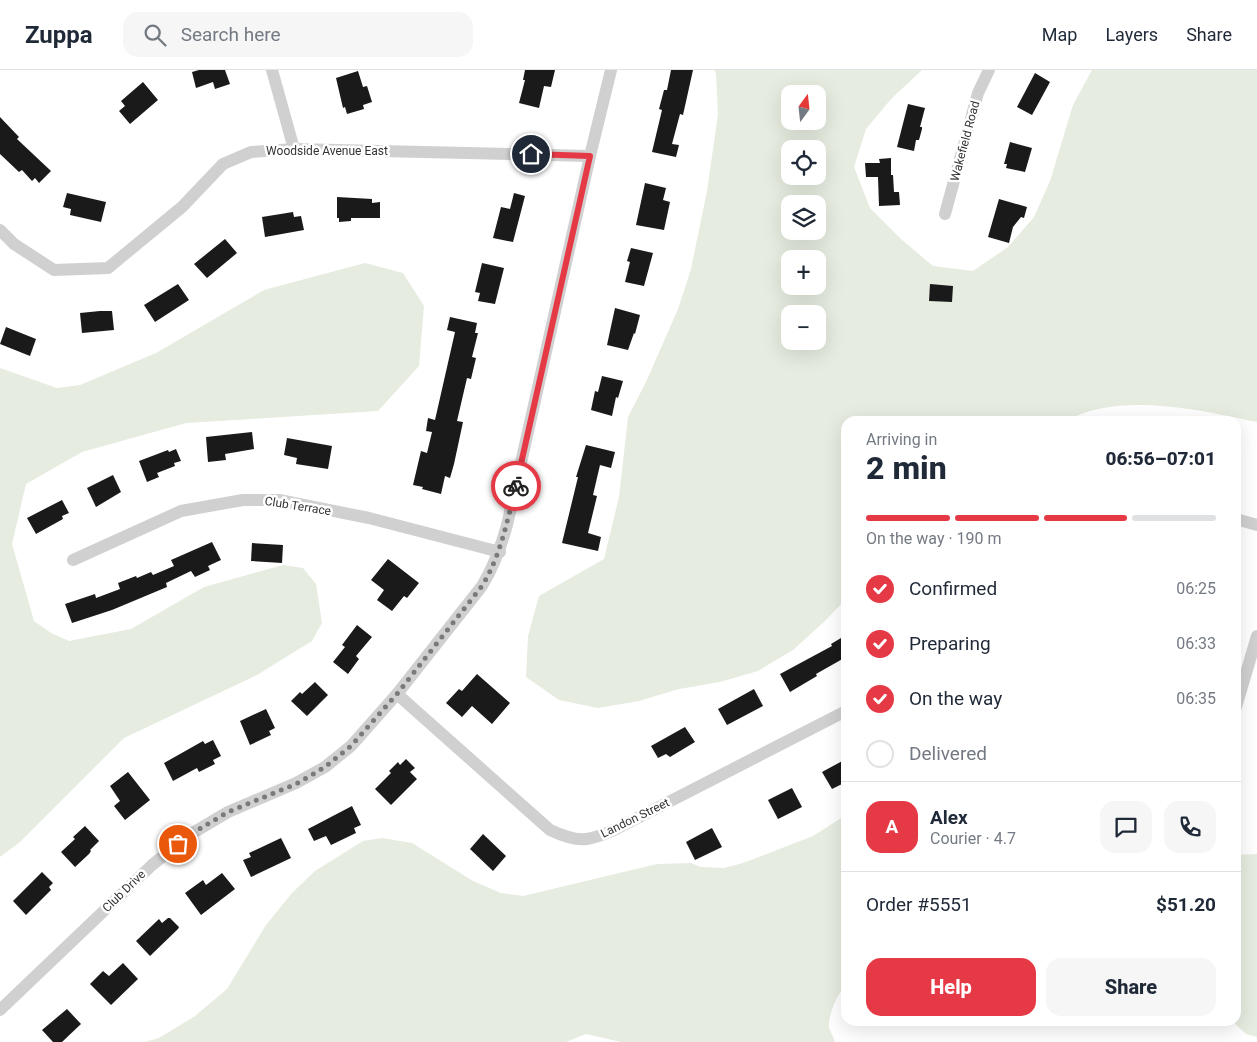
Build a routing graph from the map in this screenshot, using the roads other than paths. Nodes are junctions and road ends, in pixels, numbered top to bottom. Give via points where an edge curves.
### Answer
1 (272, 70) edge
2 (612, 70) edge
3 (989, 70) edge
4 (294, 149) junction
5 (590, 156) junction
6 (945, 214) dead end
7 (0, 230) edge
8 (1241, 520) edge
9 (1257, 525) edge
10 (500, 552) junction
11 (73, 560) dead end
12 (1257, 636) edge
13 (1241, 690) edge
14 (397, 694) junction
15 (841, 714) edge
16 (0, 1010) edge

1 - 4 street
2 - 5 street, Club Drive
3 - 6 street, Wakefield Road via 978,94
4 - 5 street, Woodside Avenue East
4 - 7 street, Woodside Avenue East via 251,152 223,164 182,207 108,268 54,270 14,244
5 - 10 street, Club Drive
8 - 9 street
10 - 11 street, Club Terrace via 369,518 279,500 243,500 182,511
10 - 14 street, Club Drive via 482,586
12 - 13 street
14 - 15 street, Landon Street via 550,830 577,840 592,839 616,829
14 - 16 street, Club Drive via 351,746 325,767 296,784 228,812 191,834 152,865

